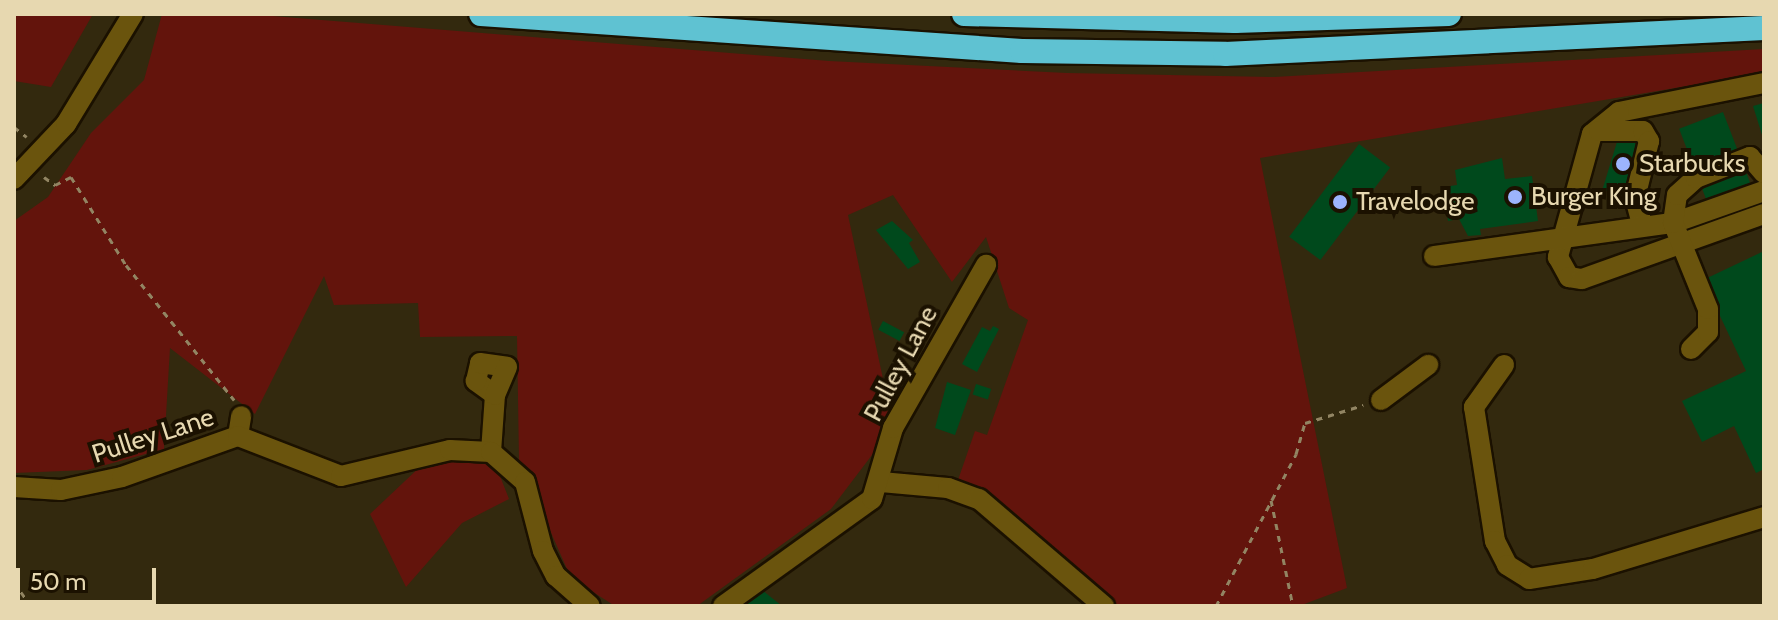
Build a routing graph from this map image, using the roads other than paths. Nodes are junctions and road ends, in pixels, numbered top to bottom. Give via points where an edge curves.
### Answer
1 (133, 14) edge
2 (481, 14) edge
3 (964, 14) edge
4 (1449, 14) edge
5 (1764, 28) edge
6 (1764, 83) edge
7 (1592, 134) junction
8 (21, 172) edge
9 (1764, 173) edge
10 (1764, 191) edge
11 (1764, 214) edge
12 (1673, 223) junction
13 (1642, 225) junction
14 (1560, 236) junction
15 (1682, 243) junction
16 (1434, 256) dead end
17 (986, 265) dead end
18 (1691, 349) dead end
19 (1428, 365) dead end
20 (1504, 365) dead end
21 (495, 395) dead end
22 (1381, 400) road end
23 (491, 452) junction
24 (881, 482) junction
25 (14, 487) edge
26 (1764, 517) edge
27 (590, 606) edge
28 (723, 606) edge
29 (1104, 606) edge

1 - 8 street via 66,124
2 - 5 highway via 1022,51 1225,54
3 - 4 highway via 1235,21
6 - 7 street via 1619,112
7 - 13 street via 1606,127 1643,131 1649,141 1635,198
7 - 14 street
9 - 12 street via 1750,157 1696,178 1677,195
10 - 12 street
11 - 15 street
12 - 13 street
12 - 15 street
13 - 14 street
14 - 15 street via 1558,257 1569,277 1582,279
14 - 16 street
15 - 18 street via 1708,309 1708,332
17 - 24 street, Pulley Lane via 893,428
19 - 22 street
20 - 26 street via 1474,407 1495,541 1507,565 1529,579 1593,569
21 - 23 street
23 - 25 street, Pulley Lane via 450,450 341,476 240,426 122,477 61,490
23 - 27 street via 525,482 543,551 563,584
24 - 28 street, Pulley Lane via 853,519
24 - 29 street via 948,488 979,499

